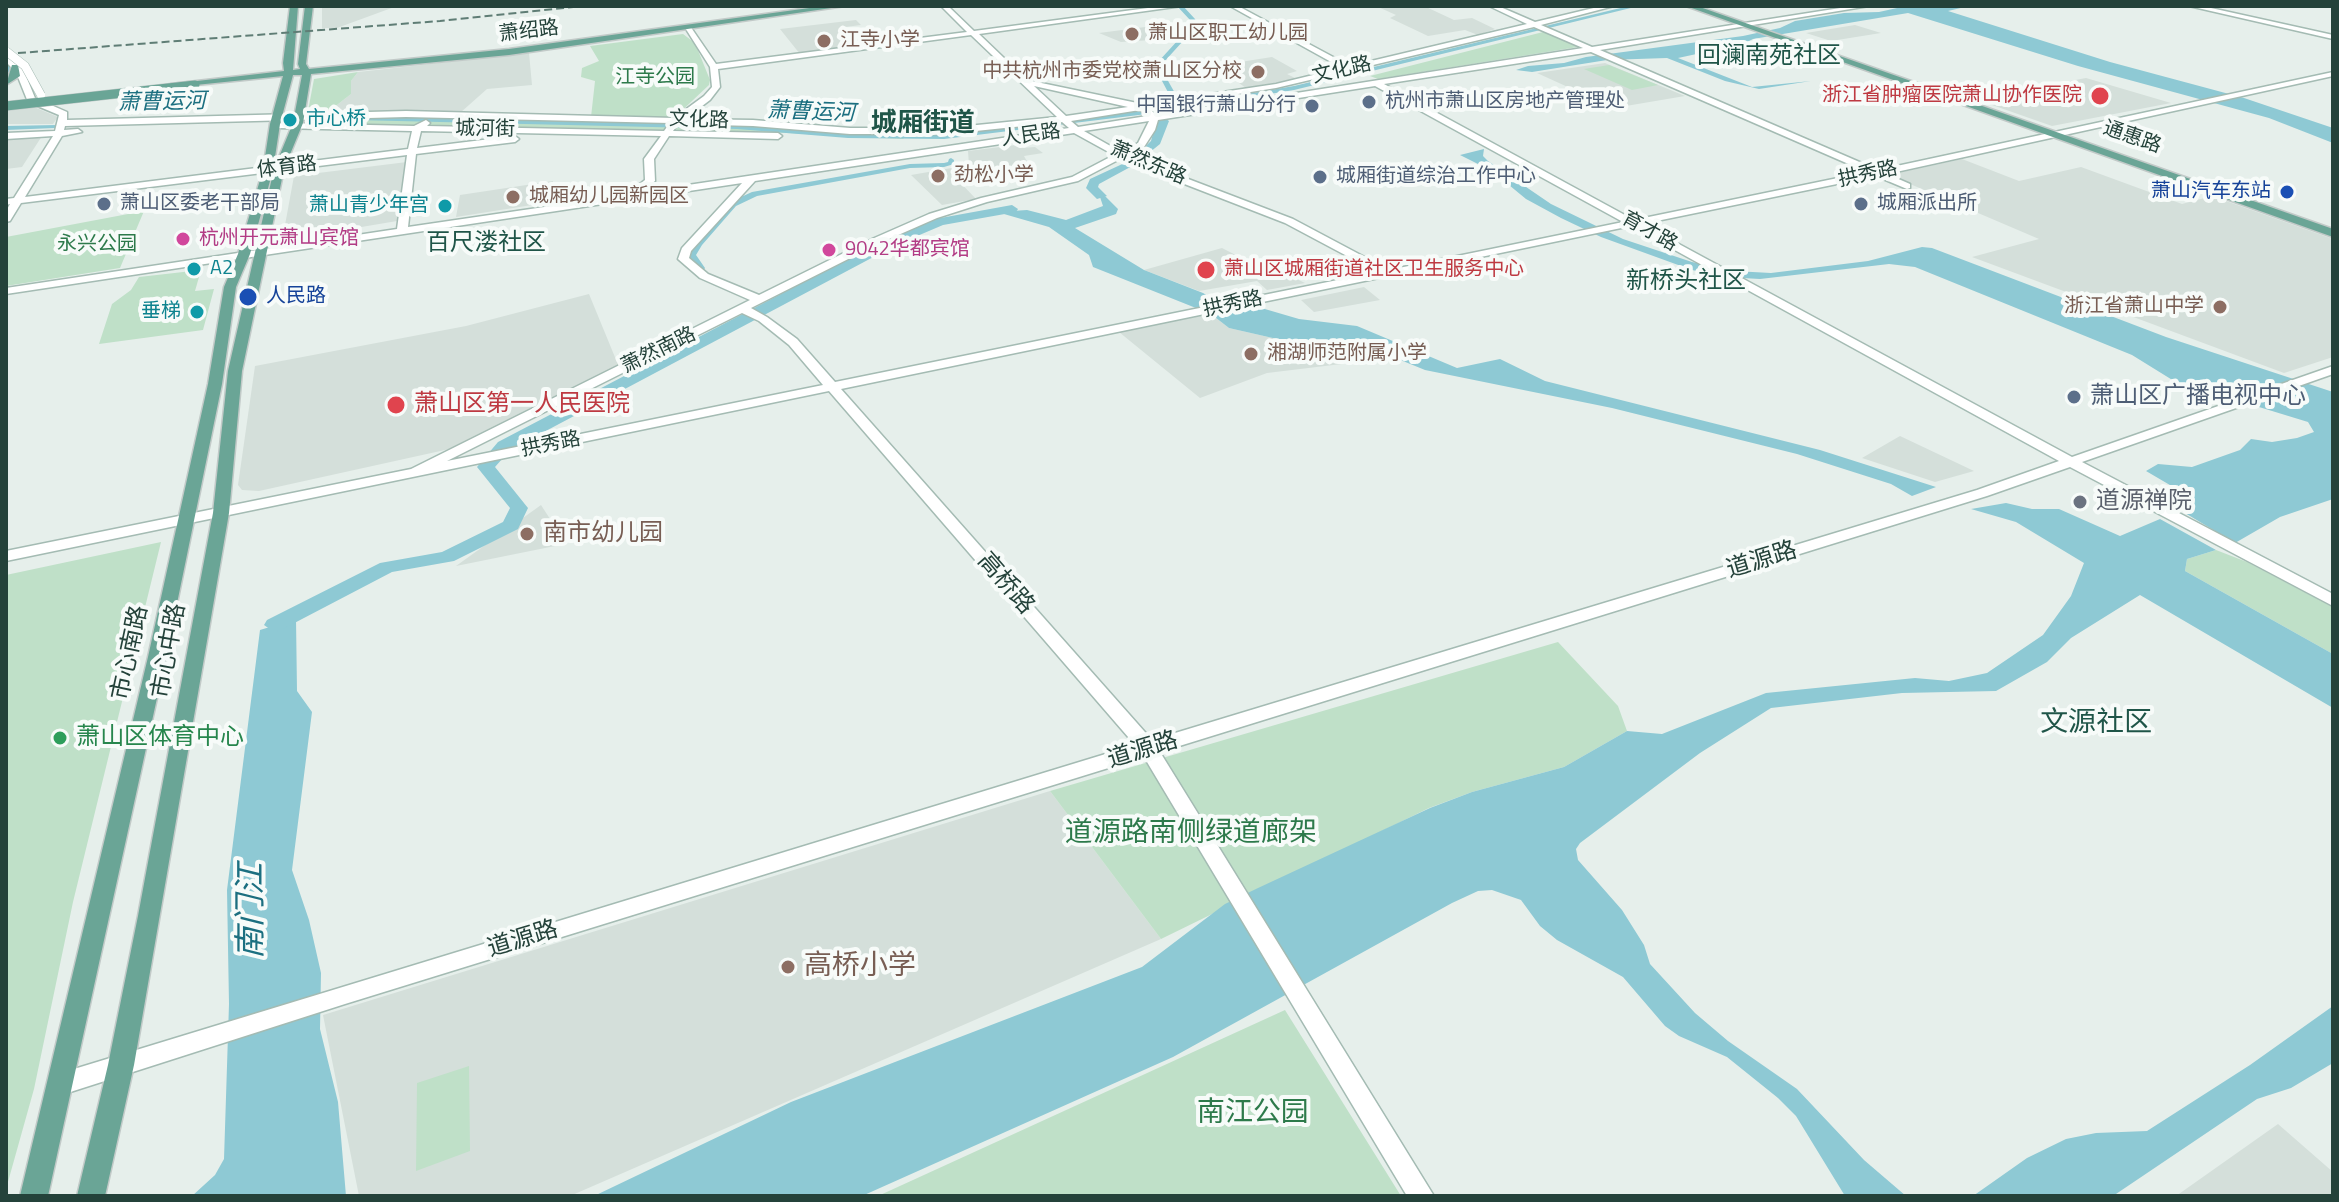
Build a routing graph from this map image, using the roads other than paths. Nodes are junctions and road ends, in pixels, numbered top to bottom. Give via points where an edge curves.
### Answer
1 (294, 6) edge
2 (309, 6) edge
3 (841, 6) edge
4 (853, 6) edge
5 (944, 6) edge
6 (1233, 6) edge
7 (1492, 6) edge
8 (1611, 6) edge
9 (1690, 6) edge
10 (1699, 6) edge
11 (1866, 6) edge
12 (2192, 6) edge
13 (1175, 7) edge
14 (1534, 24) junction
15 (1746, 24) junction
16 (688, 28) junction
17 (975, 35) junction
18 (2333, 37) edge
19 (6, 51) edge
20 (1598, 51) junction
21 (6, 58) edge
22 (15, 67) junction
23 (714, 67) junction
24 (1351, 70) junction
25 (307, 72) junction
26 (289, 73) junction
27 (2333, 74) edge
28 (221, 81) junction
29 (6, 82) edge
30 (1028, 82) junction
31 (1376, 83) junction
32 (37, 99) junction
33 (6, 106) edge
34 (1148, 112) junction
35 (436, 115) junction
36 (298, 120) junction
37 (276, 121) junction
38 (676, 121) junction
39 (1070, 124) junction
40 (420, 127) junction
41 (61, 128) junction
42 (568, 132) junction
43 (918, 132) junction
44 (667, 134) junction
45 (2061, 135) junction
46 (6, 136) edge
47 (912, 142) junction
48 (919, 152) junction
49 (412, 153) junction
50 (1123, 157) junction
51 (274, 169) junction
52 (1877, 173) junction
53 (753, 177) junction
54 (645, 186) junction
55 (1907, 186) dead end
56 (670, 190) junction
57 (626, 197) junction
58 (17, 200) junction
59 (6, 202) edge
60 (6, 219) edge
61 (1631, 224) junction
62 (2333, 230) edge
63 (402, 231) junction
64 (260, 252) junction
65 (244, 254) junction
66 (1385, 272) junction
67 (6, 291) edge
68 (760, 300) junction
69 (743, 309) junction
70 (2333, 370) edge
71 (831, 388) junction
72 (2071, 462) junction
73 (415, 472) junction
74 (221, 513) junction
75 (185, 520) junction
76 (6, 556) edge
77 (2333, 601) edge
78 (1149, 749) junction
79 (121, 1065) junction
80 (61, 1084) junction
81 (92, 1193) edge
82 (34, 1196) edge
83 (1421, 1196) edge

1 - 26 main road, 市心中路
2 - 25 main road, 市心中路 via 302,64
3 - 16 main road
4 - 16 main road
5 - 17 street, 萧然东路
6 - 24 street, 育才路
7 - 14 street
8 - 14 street, 文化路
9 - 15 main road
10 - 15 main road
11 - 15 street, 人民路
12 - 18 street
13 - 17 street
14 - 20 street
14 - 24 street, 文化路
15 - 20 street, 人民路
15 - 45 main road, 通惠路
16 - 23 street
16 - 25 main road via 537,51
17 - 23 street
17 - 30 street, 萧然东路
19 - 32 street, bridge via 25,66
20 - 31 street, 人民路
20 - 52 street
21 - 22 street
22 - 29 main road via 15,76
22 - 32 street
23 - 38 street via 716,87
24 - 31 street, 育才路
24 - 34 street, 文化路 via 1168,103
25 - 26 main road
25 - 36 main road, 市心中路
26 - 28 main road
26 - 37 main road, 市心中路
27 - 45 street, 拱秀路
28 - 32 main road
28 - 33 main road, bridge
30 - 34 street
30 - 39 street, 萧然东路
31 - 34 street, 人民路
31 - 61 street, 育才路
32 - 33 main road
32 - 41 street via 64,114
34 - 39 street, 人民路
34 - 39 street, 文化路
34 - 50 street, 萧然南路 via 1148,138
35 - 36 street, 文化路
35 - 38 street, 文化路
35 - 40 street
36 - 37 street, 城河街
36 - 40 street, 城河街
36 - 51 main road, 市心中路
37 - 41 street, 城河街
37 - 51 main road, 市心中路
38 - 43 street, 文化路
38 - 44 street
39 - 43 street, 文化路
39 - 48 street, 人民路
39 - 50 street, 萧然东路
40 - 42 street, 城河街
40 - 49 street
41 - 46 street, 城河街
41 - 58 street
42 - 44 street, 城河街
42 - 49 street, 体育路
43 - 47 street
44 - 47 street, 城河街
44 - 54 street via 649,159 650,181
45 - 52 street, 拱秀路
45 - 62 main road, 通惠路
47 - 48 street
48 - 53 street, 人民路
49 - 51 street, 体育路
49 - 63 street
50 - 66 street, 萧然东路 via 1289,221
50 - 68 street, 萧然南路 via 1075,179 933,216
51 - 58 street, 体育路
51 - 64 main road, 市心中路
51 - 65 main road, 市心南路
52 - 55 street
52 - 61 street, 拱秀路
53 - 56 street, 人民路
53 - 68 street via 683,259 704,276
54 - 56 street
54 - 57 street
56 - 57 street, 人民路
57 - 63 street, 人民路
58 - 59 street, 体育路
58 - 60 street
61 - 66 street, 拱秀路
61 - 72 street, 育才路
63 - 64 street, 人民路
64 - 65 street, 人民路
64 - 74 main road, 市心中路 via 235,371
65 - 67 street, 人民路
65 - 75 main road, 市心南路 via 230,287
66 - 71 street, 拱秀路
68 - 69 street, 萧然南路
69 - 71 street, 高桥路 via 793,342
69 - 73 street, 萧然南路
70 - 72 street
71 - 73 street, 拱秀路
71 - 78 street, 高桥路
72 - 77 street, 育才路
72 - 78 street, 道源路
73 - 74 street, 萧然南路
74 - 75 street, 萧然南路
74 - 79 main road, 市心中路
75 - 76 street, 萧然南路
75 - 80 main road, 市心南路
78 - 79 street, 道源路
78 - 83 street, 高桥路
79 - 80 street, 道源路
79 - 81 main road, 市心中路
80 - 82 main road, 市心南路

